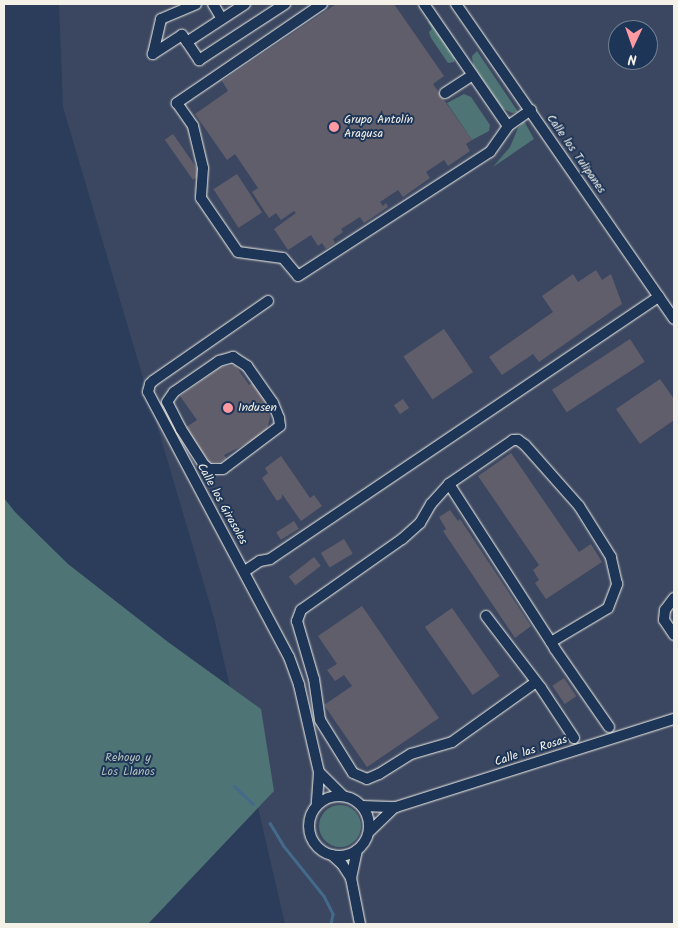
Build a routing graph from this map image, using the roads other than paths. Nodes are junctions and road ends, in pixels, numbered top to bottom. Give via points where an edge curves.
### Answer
1 (196, 4) edge
2 (213, 4) edge
3 (245, 4) edge
4 (285, 4) edge
5 (322, 4) edge
6 (424, 4) edge
7 (456, 4) edge
8 (222, 19) junction
9 (187, 42) junction
10 (473, 75) junction
11 (445, 93) dead end
12 (531, 110) junction
13 (508, 126) junction
14 (659, 297) junction
15 (268, 301) dead end
16 (674, 319) edge
17 (166, 408) joint
18 (449, 484) junction
19 (245, 571) junction
20 (674, 598) edge
21 (486, 616) dead end
22 (674, 635) edge
23 (551, 642) junction
24 (536, 682) junction
25 (674, 719) edge
26 (609, 727) dead end
27 (574, 738) dead end
28 (319, 772) junction
29 (342, 795) junction
30 (318, 804) junction
31 (362, 806) junction
32 (396, 807) junction
33 (369, 832) junction
34 (357, 850) junction
35 (332, 855) junction
36 (351, 878) junction
37 (360, 924) edge

1 - 9 street via 161,19 153,54 182,35
2 - 8 street
3 - 8 street
4 - 9 street via 199,60
5 - 13 street via 177,103 193,126 203,168 201,198 238,252 283,258 298,276 490,152
6 - 10 street
7 - 12 street, Calle los Tulipanes
8 - 9 street
10 - 11 street
10 - 13 street
12 - 13 street
12 - 14 street, Calle los Tulipanes
14 - 16 street, Calle los Tulipanes
14 - 19 street via 270,559 260,561
15 - 19 street, Calle los Girasoles via 150,384 148,392
17 - 17 street via 168,397 174,392 219,361 234,357 247,366 273,403 280,426 222,469 216,470 204,466
18 - 23 street
18 - 23 street via 513,440 518,440 579,506 611,557 617,584 608,608
18 - 24 street via 431,504 420,523 402,539 301,610 297,621 314,679 320,720 353,773 366,779 410,754 452,742
19 - 28 street, Calle los Girasoles via 294,671
20 - 22 street via 665,610 664,620
21 - 24 street
23 - 26 street
24 - 27 street
25 - 32 street, Calle las Rosas
28 - 29 street
28 - 30 street, Calle los Girasoles
29 - 30 street
29 - 31 street
30 - 35 street via 310,818 310,837 323,851
31 - 32 street, Calle las Rosas
31 - 33 street via 370,823
32 - 33 street, Calle las Rosas
33 - 34 street
34 - 35 street via 345,855
34 - 36 street
35 - 36 street
36 - 37 street

